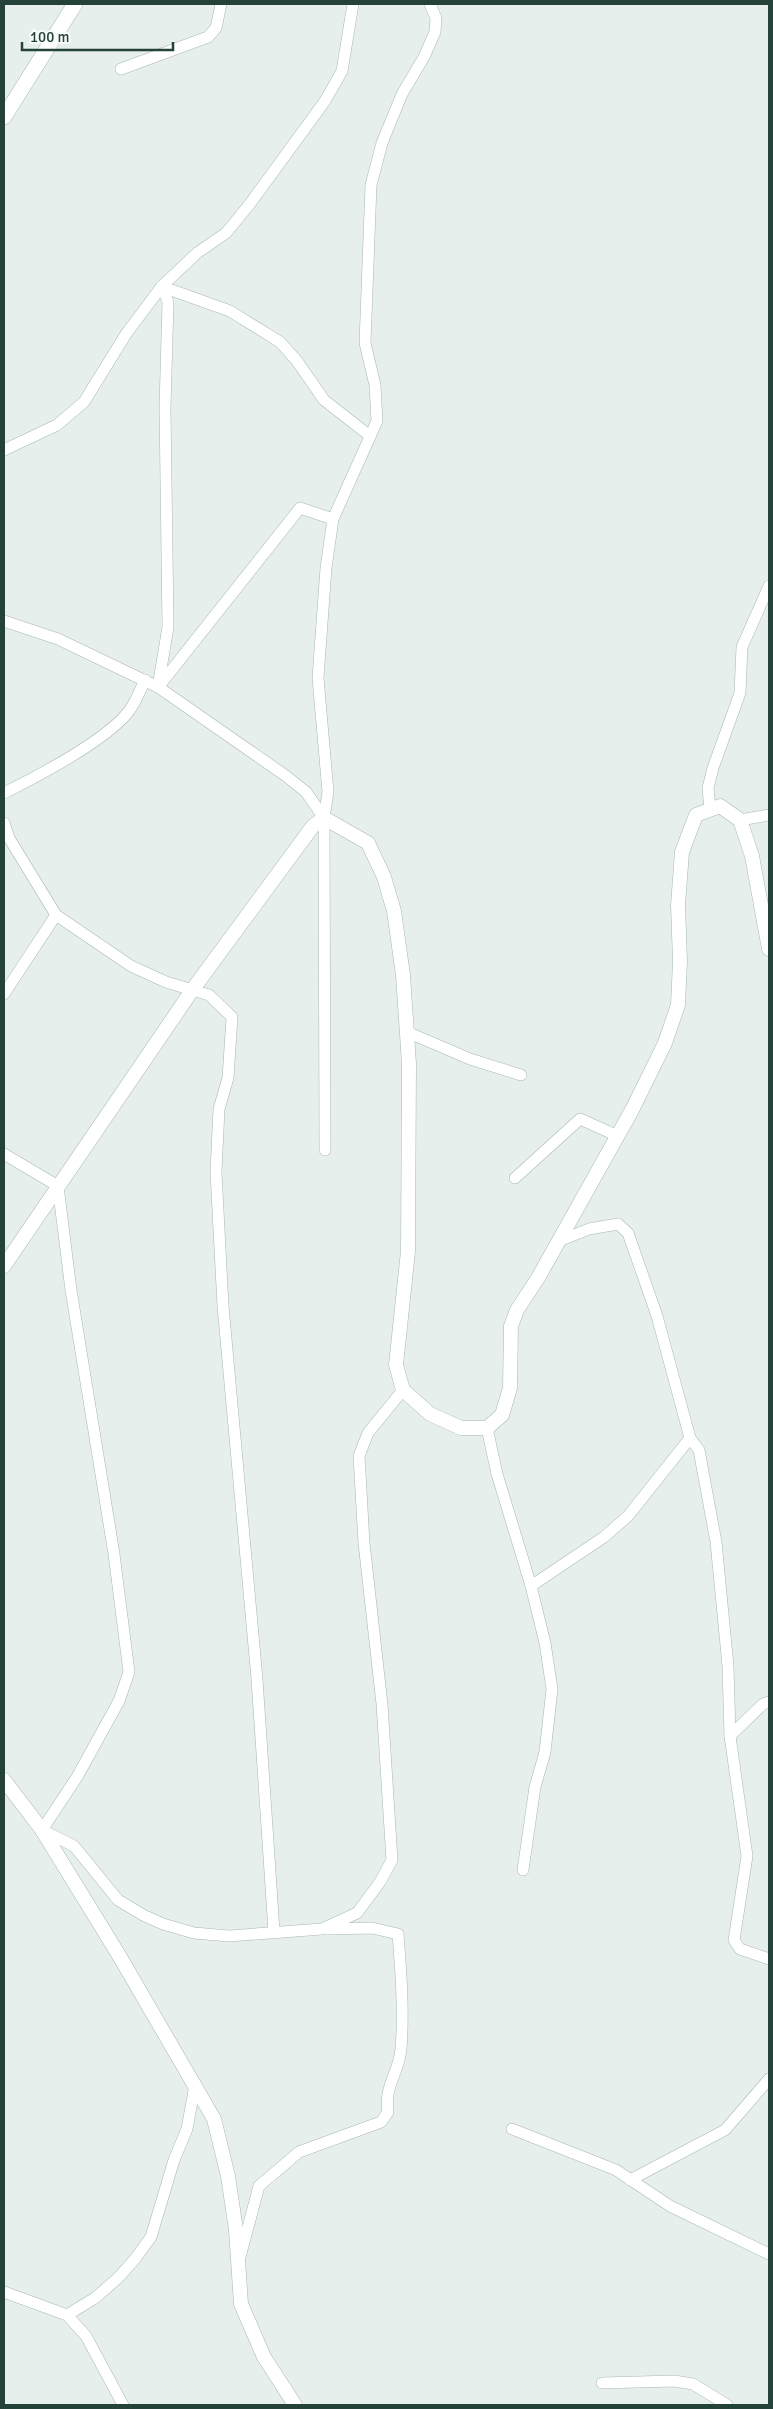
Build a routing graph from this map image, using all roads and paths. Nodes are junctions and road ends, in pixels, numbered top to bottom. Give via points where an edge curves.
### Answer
1 (75, 4) edge
2 (221, 4) edge
3 (353, 4) edge
4 (430, 4) edge
5 (121, 69) dead end
6 (4, 117) edge
7 (163, 287) junction
8 (370, 436) junction
9 (4, 450) edge
10 (333, 519) junction
11 (769, 586) edge
12 (4, 620) edge
13 (145, 680) junction
14 (158, 687) junction
15 (4, 793) edge
16 (710, 810) junction
17 (769, 815) edge
18 (324, 818) junction
19 (740, 820) junction
20 (4, 823) edge
21 (56, 915) junction
22 (769, 950) edge
23 (193, 989) junction
24 (4, 994) edge
25 (407, 1032) junction
26 (521, 1075) dead end
27 (618, 1136) junction
28 (325, 1150) dead end
29 (4, 1154) edge
30 (515, 1178) dead end
31 (58, 1186) junction
32 (559, 1241) junction
33 (4, 1266) edge
34 (403, 1390) junction
35 (487, 1428) junction
36 (690, 1438) junction
37 (531, 1586) junction
38 (769, 1702) edge
39 (730, 1736) junction
40 (4, 1780) edge
41 (42, 1830) junction
42 (523, 1870) dead end
43 (322, 1929) junction
44 (274, 1931) junction
45 (769, 1959) edge
46 (769, 2079) edge
47 (195, 2085) junction
48 (512, 2129) dead end
49 (630, 2180) junction
50 (769, 2254) edge
51 (239, 2259) junction
52 (4, 2292) edge
53 (67, 2315) junction
54 (602, 2383) dead end
55 (123, 2405) edge
56 (295, 2405) edge
57 (727, 2405) edge

1 - 6 main road
2 - 5 street via 216,28 208,37
3 - 7 street via 342,71 325,101 226,232 197,253
4 - 8 street via 436,18 435,32 402,94 382,143 371,185 365,343 375,385 377,421
7 - 8 street via 230,311 280,342 324,400
7 - 9 street via 126,334 84,402 57,425
7 - 14 street via 168,302 165,407 168,627
8 - 10 street
10 - 14 street via 300,508
10 - 18 street via 318,678 328,792
11 - 16 street via 742,648 740,693 708,788
12 - 13 street via 58,639
13 - 14 street
13 - 15 street via 129,711 108,730 35,778
14 - 18 street via 286,776 306,792
16 - 19 street via 720,806
16 - 27 street via 696,815 682,852 678,905 678,1005 665,1043
17 - 19 street
18 - 23 street via 313,826
18 - 25 street via 368,844 384,877 396,920
18 - 28 street
19 - 22 street via 752,856
20 - 21 street via 8,838
21 - 23 street via 131,966 166,982
21 - 24 street
23 - 31 street
23 - 44 street via 209,995 232,1017 228,1078 219,1109 216,1172 223,1306 257,1679
25 - 26 street via 470,1059
25 - 34 street via 408,1250 396,1365
27 - 30 street via 580,1119
27 - 32 street
29 - 31 street
31 - 33 street
31 - 41 street via 129,1672 118,1701 77,1777
32 - 35 street via 517,1310 511,1326 510,1388 502,1415
32 - 36 street via 588,1229 618,1224 628,1233 657,1316
34 - 35 street via 430,1414 461,1428
34 - 43 street via 368,1433 359,1456 364,1543 382,1704 392,1860 357,1913
35 - 37 street via 497,1474
36 - 37 street via 628,1516 604,1537
36 - 39 street via 699,1450 716,1542 728,1666
37 - 42 street via 552,1689
38 - 39 street
39 - 45 street via 747,1856 734,1940 740,1949
40 - 41 street
41 - 44 street via 74,1846 118,1900 163,1924 229,1936
41 - 47 street
43 - 44 street
43 - 51 street via 372,1928 398,1934 402,1987 401,2051 386,2098 388,2112 381,2122 299,2152 259,2186
46 - 49 street via 725,2130
47 - 51 street via 214,2119 228,2176
47 - 53 street via 187,2129 174,2160 151,2237 118,2278 95,2298
48 - 49 street via 616,2170
49 - 50 street via 670,2206
51 - 56 street via 241,2304 264,2357
52 - 53 street
53 - 55 street via 86,2336
54 - 57 street via 674,2380 693,2384

